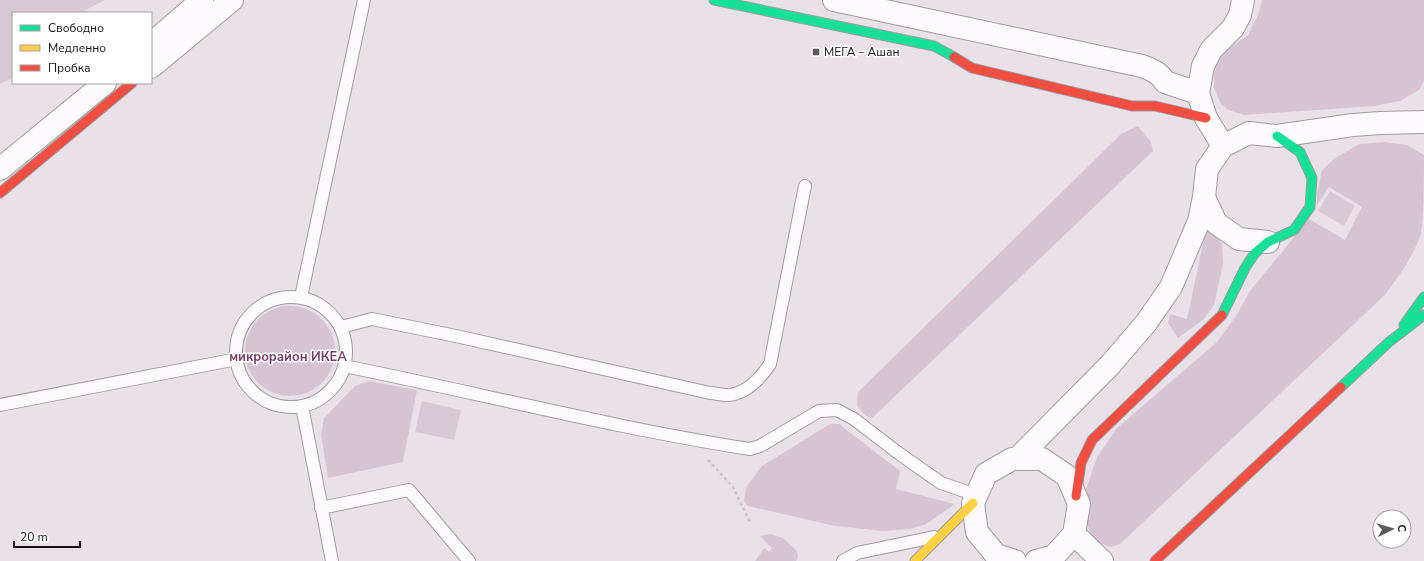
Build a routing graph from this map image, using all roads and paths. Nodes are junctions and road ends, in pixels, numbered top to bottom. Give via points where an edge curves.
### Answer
1 (202, 0) edge
2 (232, 0) edge
3 (364, 0) edge
4 (714, 0) edge
5 (834, 0) edge
6 (1243, 0) edge
7 (152, 43) edge
8 (152, 66) edge
9 (104, 84) edge
10 (131, 84) edge
11 (1198, 92) junction
12 (1206, 118) junction
13 (1424, 122) edge
14 (1277, 136) junction
15 (1223, 146) junction
16 (0, 169) edge
17 (805, 186) dead end
18 (0, 193) edge
19 (1204, 197) junction
20 (1268, 242) junction
21 (301, 297) junction
22 (1424, 297) edge
23 (1424, 316) edge
24 (341, 328) junction
25 (1389, 342) junction
26 (237, 359) junction
27 (344, 366) junction
28 (0, 405) edge
29 (302, 406) junction
30 (690, 440) junction
31 (1017, 459) junction
32 (1076, 496) junction
33 (975, 499) junction
34 (321, 508) junction
35 (750, 524) dead end
36 (1074, 534) junction
37 (941, 536) junction
38 (332, 561) edge
39 (469, 561) edge
40 (843, 561) edge
41 (915, 561) edge
42 (1011, 561) edge
43 (1036, 561) edge
44 (1102, 561) edge
45 (1155, 561) edge

1 - 7 street
2 - 8 street
3 - 21 lane
4 - 12 street via 934,46 972,68 1132,106 1156,106
5 - 11 street via 1142,66 1154,70 1165,82
6 - 11 street via 1240,15 1233,28 1211,50 1203,66
9 - 16 street
10 - 18 street
11 - 12 street
12 - 15 street
13 - 14 street via 1353,125
14 - 15 street via 1249,133
14 - 20 street via 1300,152 1312,178 1310,207 1294,230
15 - 19 street via 1207,169
17 - 24 lane via 770,364 754,383 739,393 710,393 372,319
19 - 20 street via 1216,223 1240,239
19 - 31 street via 1199,221 1171,287 1146,323 1110,365
20 - 32 street via 1255,253 1220,316 1210,328 1092,440 1081,463
21 - 24 lane via 321,305
21 - 26 lane via 282,297 251,313 239,334 236,345
22 - 25 street
23 - 25 street
24 - 27 lane via 346,347
25 - 45 street
26 - 28 lane
26 - 29 lane via 238,369 243,378 251,390 264,400 280,406
27 - 29 lane via 336,383 328,392
27 - 30 lane
29 - 34 lane
30 - 33 lane via 750,449 760,446 819,411 838,410 941,483
30 - 35 path via 733,487
31 - 32 street via 1042,459 1067,476
31 - 33 street via 1012,459 986,474
32 - 36 street via 1079,504
33 - 37 street
33 - 42 street via 977,532 996,555
34 - 38 lane
34 - 39 lane via 409,490
36 - 43 street via 1054,556
36 - 44 street
37 - 40 lane via 857,553
37 - 41 street

